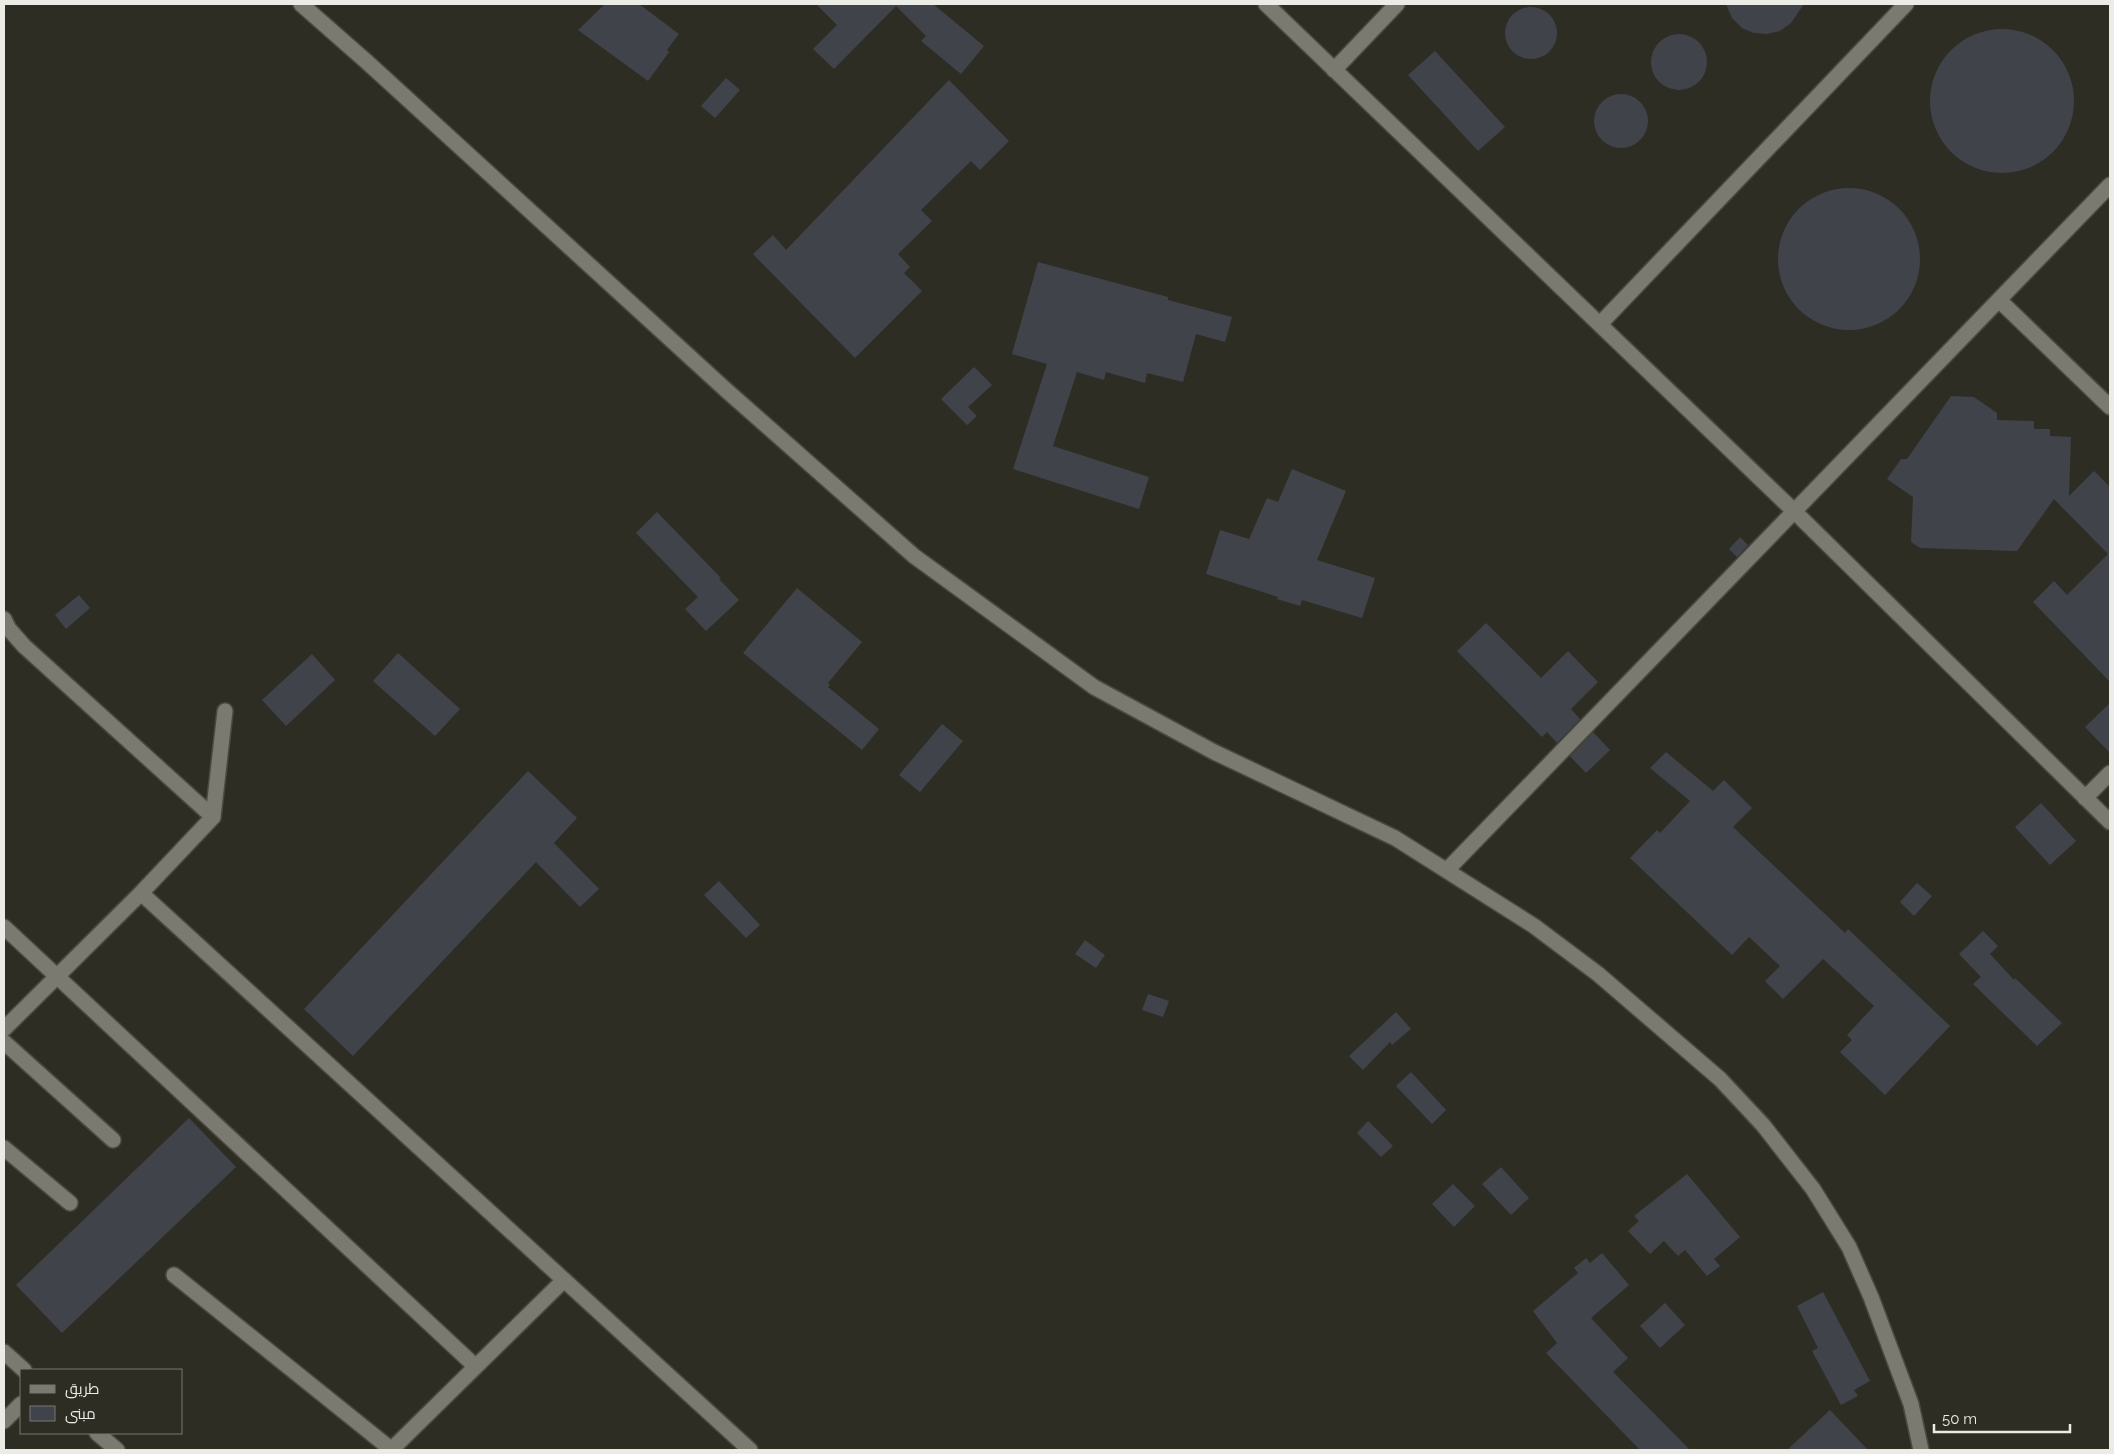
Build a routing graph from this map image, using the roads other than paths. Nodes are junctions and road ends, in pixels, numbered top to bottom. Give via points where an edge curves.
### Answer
1 (301, 4) edge
2 (1266, 4) edge
3 (1398, 4) edge
4 (1906, 4) edge
5 (1334, 70) junction
6 (2110, 186) edge
7 (1999, 300) junction
8 (1600, 324) junction
9 (2110, 407) edge
10 (1795, 512) junction
11 (4, 619) edge
12 (226, 711) dead end
13 (2110, 773) edge
14 (2085, 798) junction
15 (213, 817) junction
16 (2110, 822) edge
17 (1447, 870) junction
18 (142, 893) junction
19 (4, 927) edge
20 (58, 976) junction
21 (4, 1029) edge
22 (4, 1042) edge
23 (113, 1140) dead end
24 (4, 1148) edge
25 (70, 1203) dead end
26 (174, 1275) dead end
27 (564, 1280) junction
28 (4, 1352) edge
29 (475, 1366) junction
30 (23, 1369) edge
31 (20, 1405) edge
32 (4, 1422) edge
33 (98, 1434) edge
34 (117, 1450) edge
35 (392, 1450) edge
36 (750, 1450) edge
37 (1921, 1450) edge

1 - 17 lane via 914,556 1094,687 1214,752 1395,838
2 - 5 lane
3 - 5 lane
4 - 8 lane
5 - 8 lane
6 - 7 lane
7 - 9 lane
7 - 10 lane
8 - 10 lane
10 - 14 lane
10 - 17 lane
11 - 15 lane via 24,646
12 - 15 lane
13 - 14 lane
14 - 16 lane
15 - 18 lane
17 - 37 lane via 1534,926 1598,974 1720,1079 1763,1125 1813,1189 1849,1247 1910,1404
18 - 20 lane
18 - 27 lane
19 - 20 lane
20 - 21 lane
20 - 29 lane
22 - 23 lane
24 - 25 lane
26 - 35 lane
27 - 29 lane
27 - 36 lane
28 - 30 lane
29 - 35 lane
31 - 32 lane
33 - 34 lane

